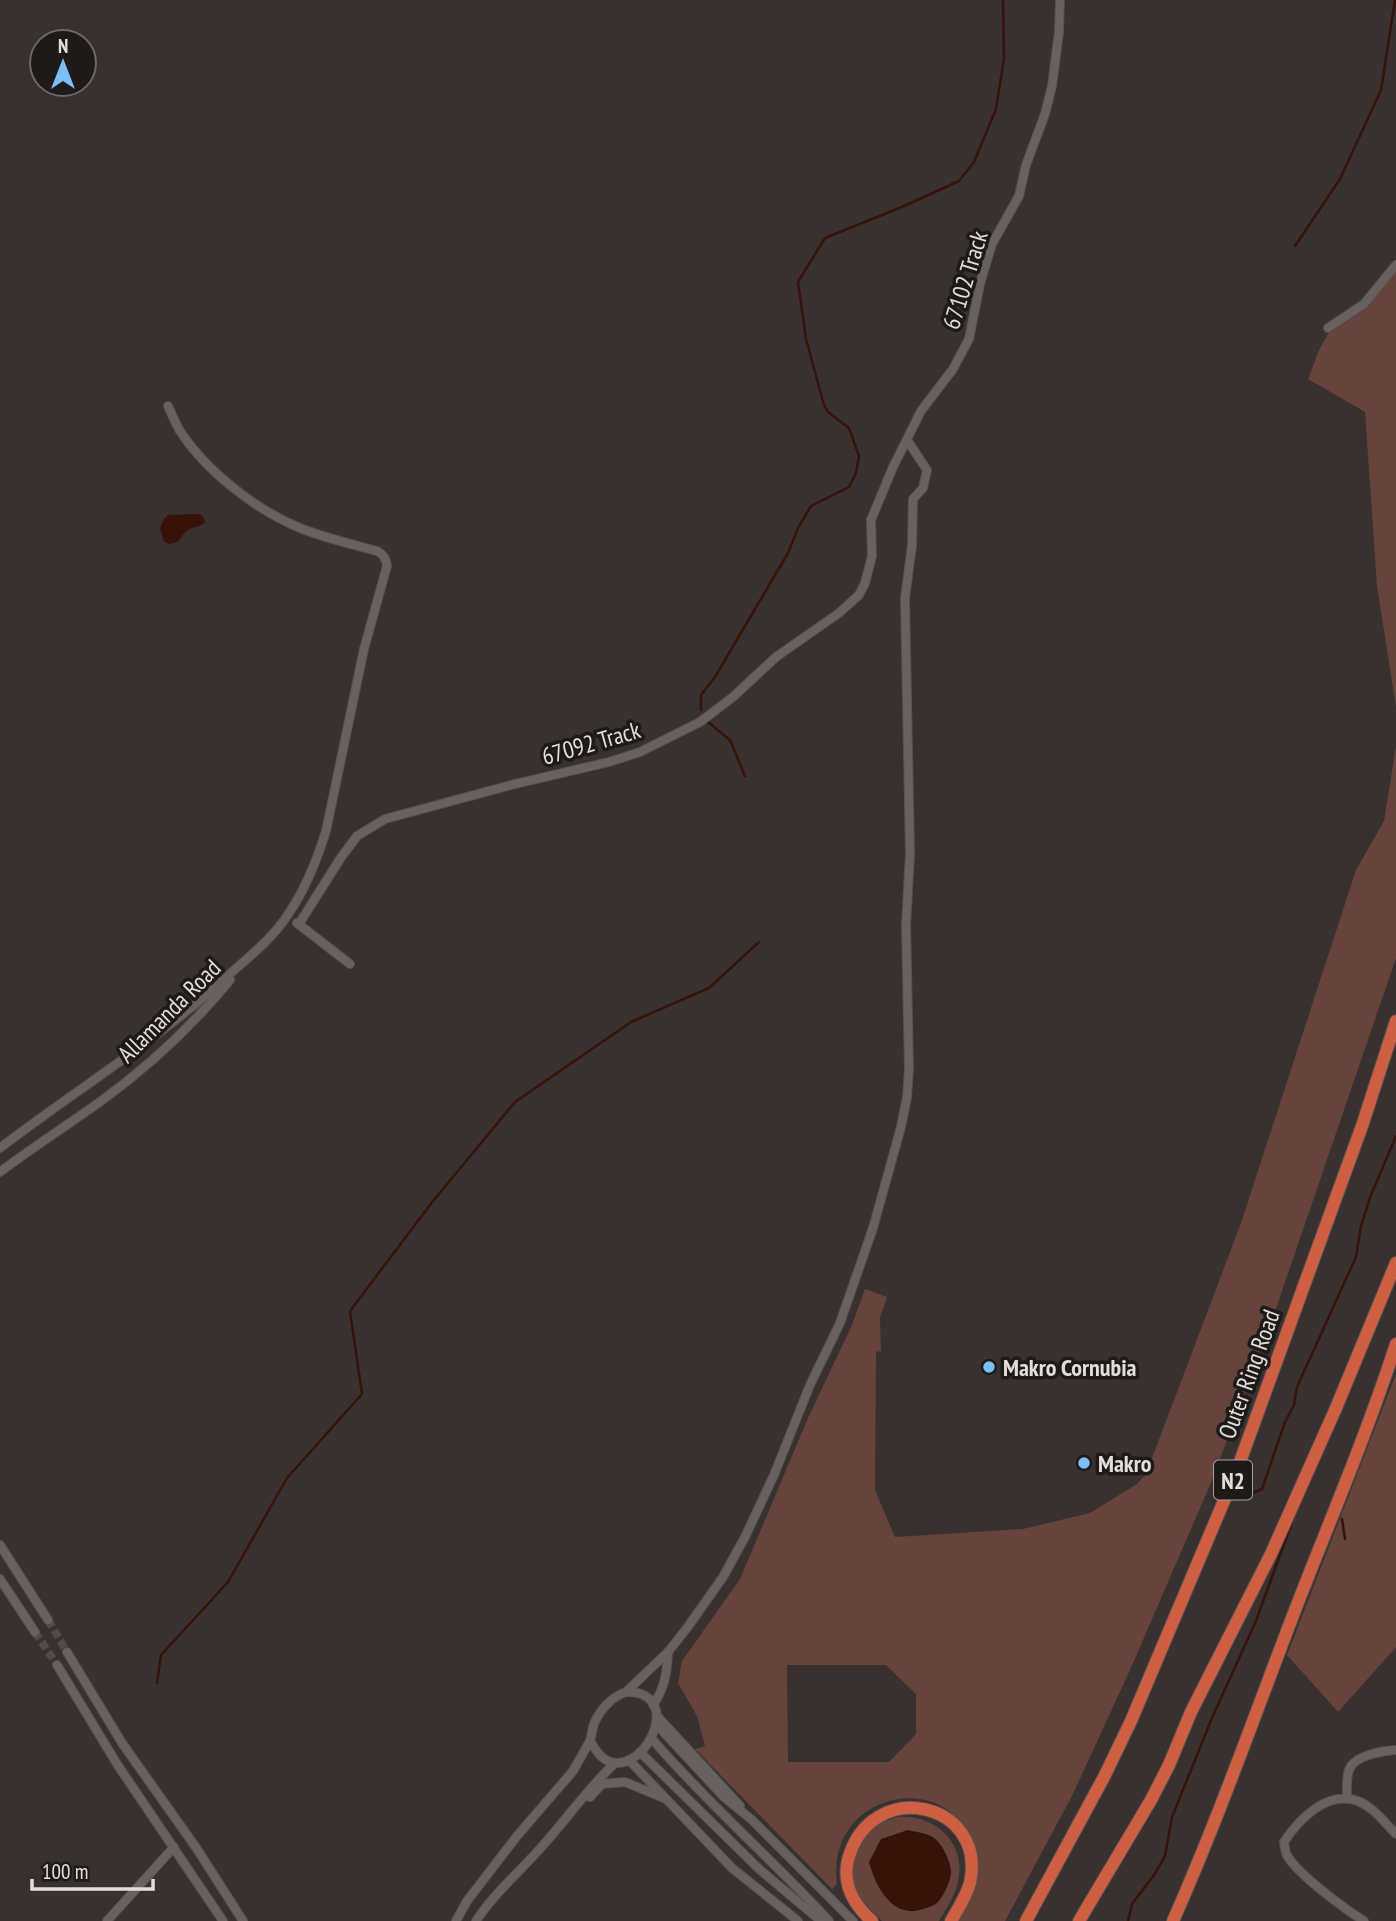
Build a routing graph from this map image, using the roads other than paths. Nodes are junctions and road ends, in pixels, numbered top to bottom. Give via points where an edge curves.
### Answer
1 (1060, 0) edge
2 (1396, 265) edge
3 (1328, 328) dead end
4 (168, 407) dead end
5 (907, 440) junction
6 (872, 556) joint
7 (288, 915) junction
8 (299, 924) junction
9 (247, 959) junction
10 (350, 964) dead end
11 (1396, 1021) edge
12 (0, 1148) edge
13 (0, 1171) edge
14 (1396, 1262) edge
15 (1396, 1344) edge
16 (0, 1545) edge
17 (0, 1579) edge
18 (48, 1620) tunnel mouth
19 (35, 1632) tunnel mouth
20 (67, 1652) tunnel mouth
21 (668, 1652) junction
22 (57, 1665) tunnel mouth
23 (626, 1692) junction
24 (653, 1705) junction
25 (657, 1720) junction
26 (652, 1739) junction
27 (590, 1741) junction
28 (1396, 1750) edge
29 (640, 1752) junction
30 (629, 1760) junction
31 (615, 1763) junction
32 (1347, 1799) junction
33 (668, 1801) junction
34 (570, 1814) junction
35 (1396, 1834) edge
36 (174, 1847) junction
37 (107, 1921) edge
38 (223, 1921) edge
39 (243, 1921) edge
40 (456, 1921) edge
41 (476, 1921) edge
42 (798, 1921) edge
43 (821, 1921) edge
44 (829, 1921) edge
45 (853, 1921) edge
46 (872, 1921) edge
47 (951, 1921) edge
48 (1027, 1921) edge
49 (1079, 1921) edge
50 (1172, 1921) edge
51 (1364, 1921) edge

1 - 5 street, 67102 Track via 1052,86 1019,196 992,244 969,339
2 - 3 street via 1364,304
4 - 7 street via 210,467 265,510 322,536 377,551 386,560 326,831
5 - 6 street, 67102 Track via 871,520
5 - 21 street via 928,470 923,488 913,499 905,598 910,854 907,1097 873,1228 841,1323 745,1537 723,1577
6 - 8 street, 67092 Track via 859,595 700,722 609,762 385,819 357,836
7 - 8 street
7 - 9 street
8 - 10 street
9 - 12 street, Allamanda Road via 181,1015
9 - 13 street, Allamanda Road via 153,1059 103,1100
11 - 48 highway, Outer Ring Road / N2 via 1237,1470 1131,1721
14 - 49 highway via 1271,1554 1151,1800
15 - 50 highway via 1224,1798
16 - 18 street
17 - 19 street
20 - 39 street via 122,1743
21 - 23 street
21 - 24 street via 666,1677
22 - 36 street
23 - 24 street via 643,1695
23 - 27 street via 607,1705
24 - 25 street
25 - 26 street
25 - 45 street via 724,1797 752,1819
26 - 29 street
26 - 44 street
27 - 31 street
27 - 40 street via 573,1771 517,1836
28 - 32 street via 1353,1763
29 - 30 street
29 - 43 street via 759,1869
30 - 31 street
30 - 33 street
31 - 34 street
32 - 35 street via 1372,1811
32 - 51 street via 1314,1809 1284,1842 1286,1855 1308,1878
33 - 34 street via 625,1782 610,1783
33 - 42 street via 732,1868
34 - 41 street
36 - 37 street
36 - 38 street
46 - 47 highway via 853,1900 848,1886 851,1849 872,1821 888,1811 908,1807 943,1816 964,1839 972,1867 970,1883

